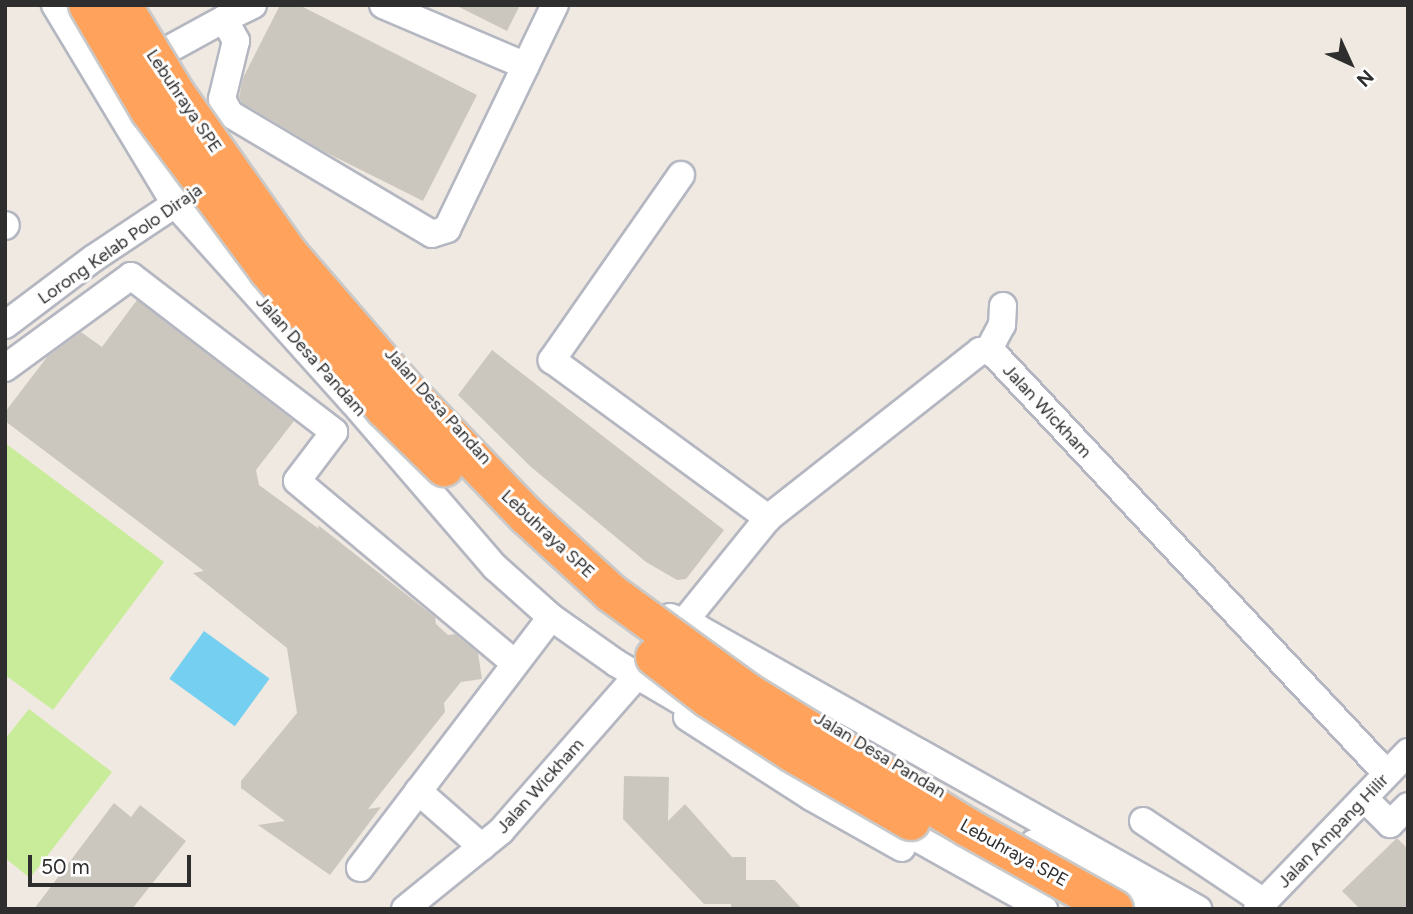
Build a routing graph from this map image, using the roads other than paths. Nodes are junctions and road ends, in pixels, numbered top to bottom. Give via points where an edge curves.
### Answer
1 (55, 5) edge
2 (88, 5) edge
3 (122, 5) edge
4 (133, 5) edge
5 (253, 5) edge
6 (383, 5) edge
7 (555, 5) edge
8 (224, 19) junction
9 (162, 53) junction
10 (526, 66) junction
11 (235, 164) junction
12 (681, 175) dead end
13 (175, 204) junction
14 (1003, 306) dead end
15 (5, 325) edge
16 (988, 351) junction
17 (5, 368) edge
18 (768, 518) junction
19 (551, 617) junction
20 (672, 618) junction
21 (515, 663) junction
22 (624, 672) junction
23 (1400, 767) edge
24 (418, 790) junction
25 (1364, 798) junction
26 (1143, 821) dead end
27 (1392, 822) edge
28 (482, 847) junction
29 (360, 868) dead end
30 (1260, 905) edge
31 (405, 909) edge
32 (1007, 909) edge
33 (1044, 909) edge
34 (1064, 909) edge
35 (1114, 909) edge
36 (1156, 909) edge
37 (1198, 909) edge

1 - 13 street, Jalan Desa Pandam
2 - 34 highway, Lebuhraya SPE, bridge via 150,111 277,281 385,409 596,612 708,698 793,753
3 - 35 highway, Lebuhraya SPE, bridge via 176,94 289,254 407,391 527,516 611,593 750,694 967,827
4 - 9 street, Jalan Desa Pandan
5 - 8 street
6 - 10 street
7 - 10 street
8 - 9 street
8 - 10 street via 236,41 222,99 230,114 432,234 447,229
9 - 11 street, Jalan Desa Pandan
11 - 13 street, Lorong Kelab Polo Diraja
11 - 20 street, Jalan Desa Pandan via 405,372 515,490 585,555
12 - 18 street via 552,360
13 - 15 street, Lorong Kelab Polo Diraja
13 - 19 street, Jalan Desa Pandam via 495,567
14 - 16 street via 1002,325
16 - 18 street, Jalan Wickham via 980,351
16 - 23 street, Jalan Wickham
17 - 21 street via 131,276 334,432 297,481
18 - 20 street, Jalan Wickham
19 - 21 street
19 - 22 street, Jalan Desa Pandam
20 - 36 street, Jalan Desa Pandan via 679,633 928,785
20 - 37 street via 698,628
21 - 24 street
22 - 28 street, Jalan Wickham via 501,831
22 - 32 street via 811,797
22 - 33 street
23 - 25 street, Jalan Ampang Hilir
24 - 28 street
24 - 29 street
25 - 27 street
25 - 30 street, Jalan Ampang Hilir
26 - 30 street
28 - 31 street, Jalan Wickham

